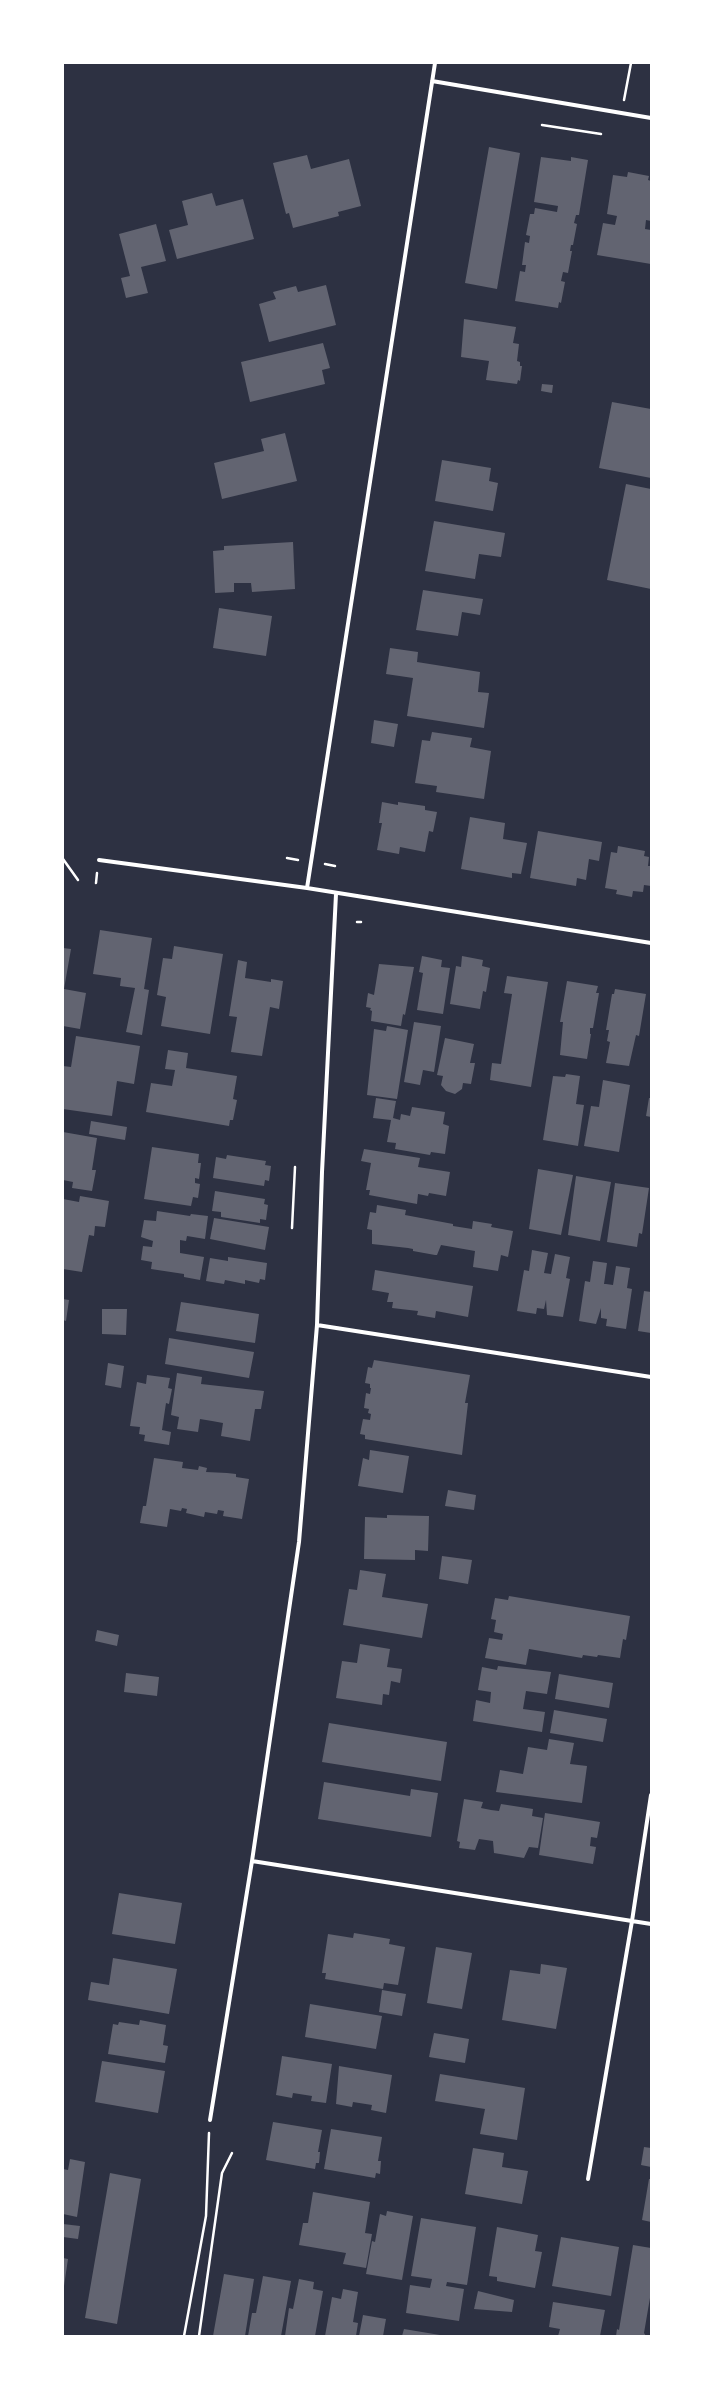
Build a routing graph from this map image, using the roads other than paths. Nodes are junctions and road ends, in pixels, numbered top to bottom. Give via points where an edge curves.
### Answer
1 (435, 63) edge
2 (432, 81) junction
3 (651, 117) edge
4 (98, 860) dead end
5 (307, 888) junction
6 (336, 894) junction
7 (651, 943) edge
8 (317, 1325) junction
9 (651, 1377) edge
10 (651, 1795) edge
11 (252, 1861) junction
12 (632, 1921) junction
13 (651, 1924) edge
14 (210, 2120) dead end
15 (588, 2179) dead end

1 - 2 street
2 - 3 street
2 - 5 street
4 - 5 street
5 - 6 street
6 - 7 street
6 - 8 street
8 - 9 street
8 - 11 street via 299,1542
10 - 12 street
11 - 12 street
11 - 14 street
12 - 13 street
12 - 15 street

